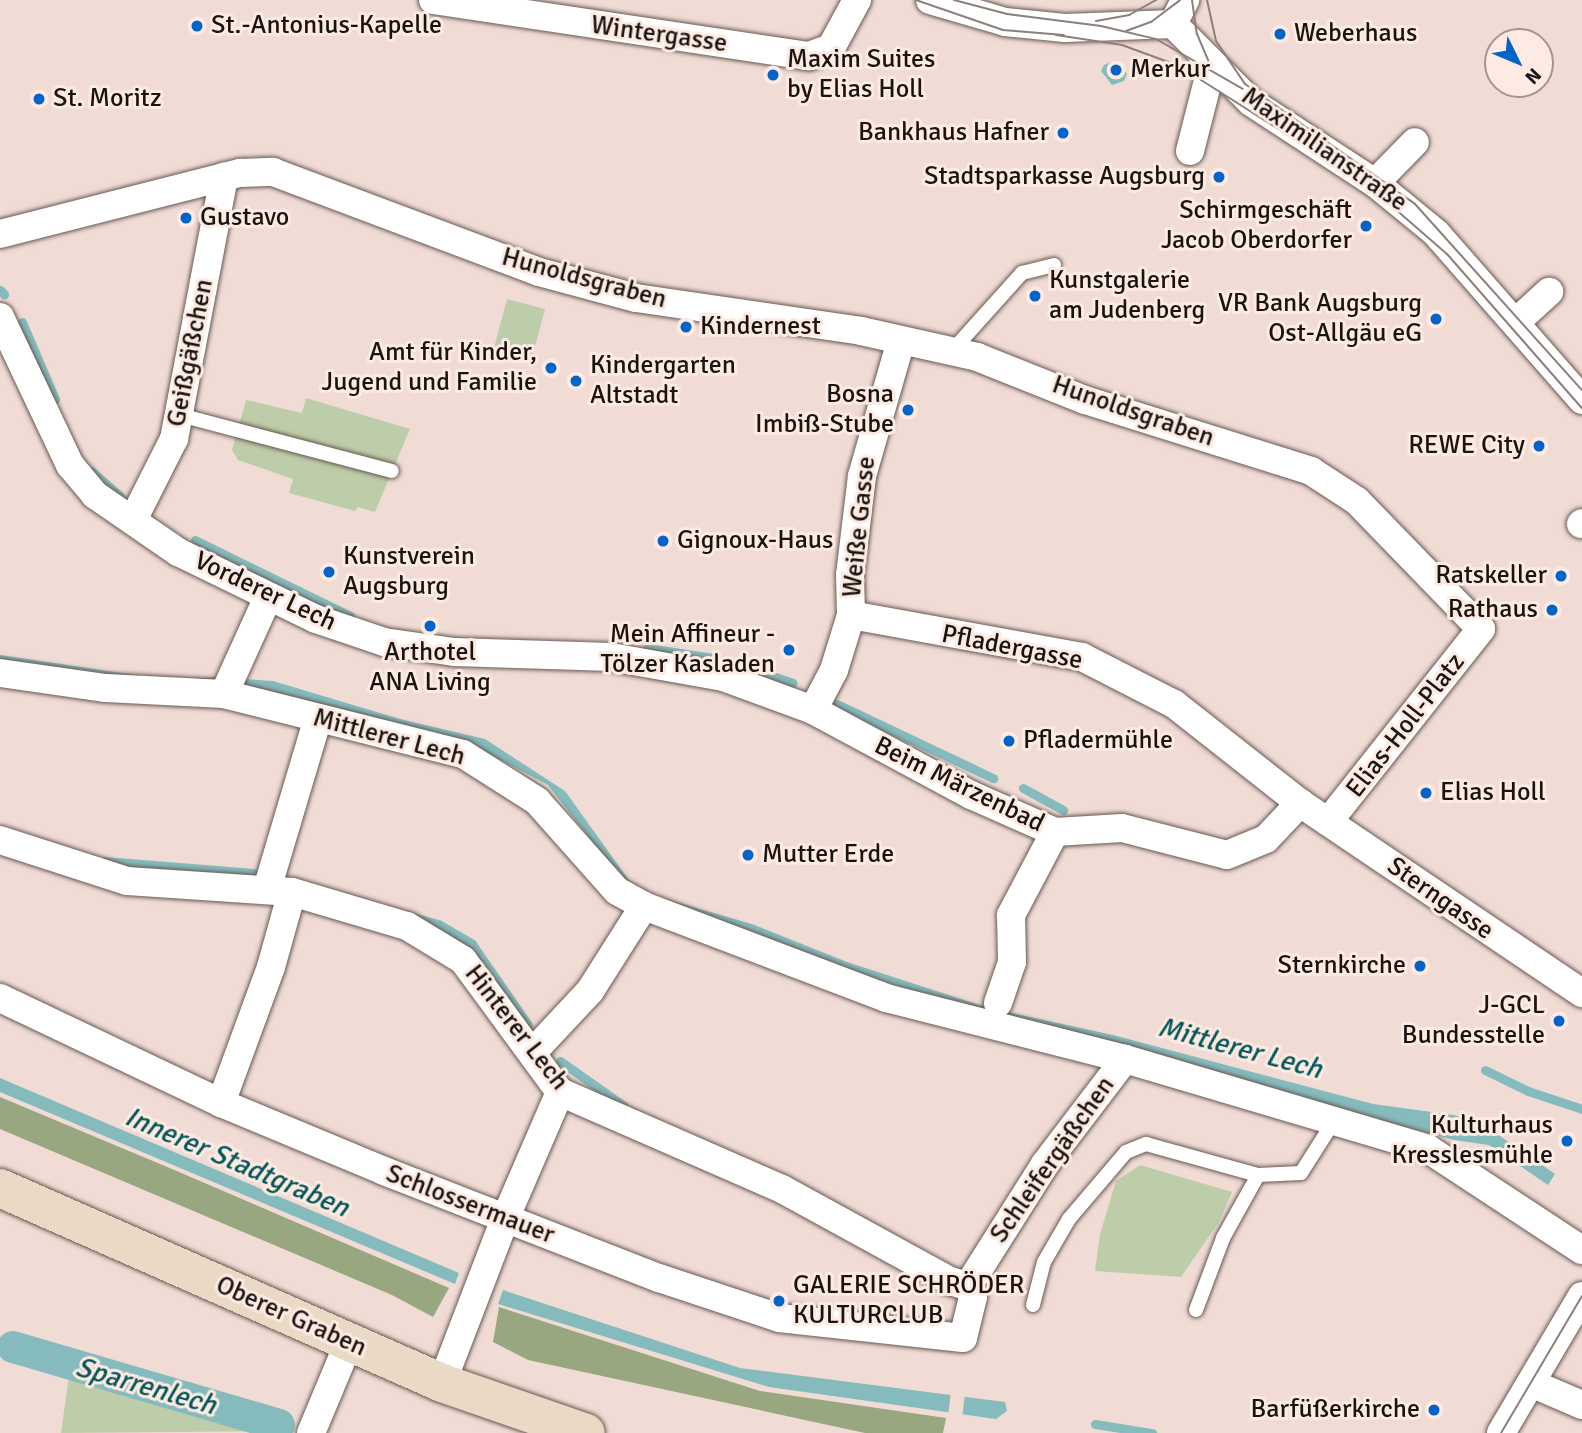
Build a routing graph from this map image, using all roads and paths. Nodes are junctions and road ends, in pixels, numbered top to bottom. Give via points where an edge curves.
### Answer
1 (433, 0) edge
2 (857, 0) edge
3 (930, 0) edge
4 (1179, 12) edge
5 (1212, 65) junction
6 (1415, 142) dead end
7 (1190, 151) dead end
8 (224, 177) junction
9 (1376, 183) junction
10 (0, 234) edge
11 (1054, 265) dead end
12 (1549, 292) dead end
13 (0, 317) edge
14 (1516, 322) junction
15 (901, 341) junction
16 (952, 351) junction
17 (1581, 397) edge
18 (180, 415) junction
19 (393, 471) dead end
20 (133, 520) junction
21 (267, 599) junction
22 (851, 615) junction
23 (1481, 629) joint
24 (0, 673) edge
25 (224, 694) junction
26 (813, 710) junction
27 (318, 718) junction
28 (1300, 803) junction
29 (1328, 821) junction
30 (1055, 832) junction
31 (0, 839) edge
32 (279, 890) junction
33 (644, 906) junction
34 (1579, 985) edge
35 (0, 998) edge
36 (994, 1012) junction
37 (532, 1053) junction
38 (1125, 1059) junction
39 (560, 1092) junction
40 (221, 1103) junction
41 (1334, 1121) junction
42 (1258, 1175) junction
43 (0, 1188) edge
44 (505, 1219) junction
45 (1582, 1250) edge
46 (968, 1286) junction
47 (1582, 1296) edge
48 (1033, 1305) dead end
49 (1196, 1310) dead end
50 (349, 1342) junction
51 (442, 1383) junction
52 (1533, 1384) junction
53 (1582, 1405) edge
54 (314, 1424) edge
55 (586, 1433) edge
56 (1501, 1433) edge

1 - 2 street, Wintergasse via 809,56 831,48
3 - 4 street, Maximilianstraße via 1005,22 1065,28
4 - 5 street, Maximilianstraße
5 - 7 street
5 - 9 street, Maximilianstraße via 1251,102
6 - 9 street
8 - 10 street, Hunoldsgraben
8 - 15 street, Hunoldsgraben via 273,172 539,272 636,298
8 - 18 street, Geißgäßchen
9 - 14 street, Maximilianstraße via 1436,233
11 - 16 lane via 1023,273
12 - 14 street
13 - 20 street, Vorderer Lech via 70,465 107,505
14 - 17 street, Maximilianstraße
15 - 16 street, Hunoldsgraben
15 - 22 street, Weiße Gasse via 862,476 849,575
16 - 23 street, Hunoldsgraben via 1085,400 1311,471 1357,501
18 - 19 lane
18 - 20 street, Geißgäßchen via 174,439
20 - 21 street, Vorderer Lech via 178,552
21 - 25 street
21 - 26 street, Vorderer Lech via 384,642 454,652 611,657 675,666 723,677
22 - 26 street, Weiße Gasse via 834,670
22 - 28 street, Pfladergasse via 1082,657 1174,704
23 - 29 street, Elias-Holl-Platz
24 - 25 street, Mittlerer Lech via 106,688
25 - 27 street, Mittlerer Lech
26 - 30 street, Beim Märzenbad via 971,795
27 - 32 street
27 - 33 street, Mittlerer Lech via 463,754 537,801 617,891
28 - 29 street, Sterngasse
28 - 30 street, Beim Märzenbad via 1266,839 1227,855 1122,828
29 - 34 street, Sterngasse
30 - 36 street via 1011,915 1013,962
31 - 32 street, Hinterer Lech via 127,881
32 - 37 street, Hinterer Lech via 407,926 463,960
32 - 40 street via 271,967
33 - 36 street, Mittlerer Lech via 886,998
33 - 37 street via 590,991
35 - 40 street, Schlossermauer
36 - 38 street, Mittlerer Lech
37 - 39 street, Hinterer Lech
38 - 41 street, Mittlerer Lech
38 - 46 street, Schleifergäßchen via 1045,1164
39 - 44 street
39 - 46 street, Hinterer Lech via 803,1198 950,1281
40 - 44 street, Schlossermauer
41 - 42 lane via 1301,1173
41 - 45 street, Mittlerer Lech via 1428,1149
42 - 48 lane via 1146,1144 1126,1152 1069,1219 1044,1262
42 - 49 lane via 1223,1238
43 - 50 street, Oberer Graben
44 - 46 street, Schlossermauer via 779,1318 963,1338 973,1297
44 - 51 street
47 - 52 street
50 - 51 street, Oberer Graben
50 - 54 street
51 - 55 street, Oberer Graben
52 - 53 street
52 - 56 street

